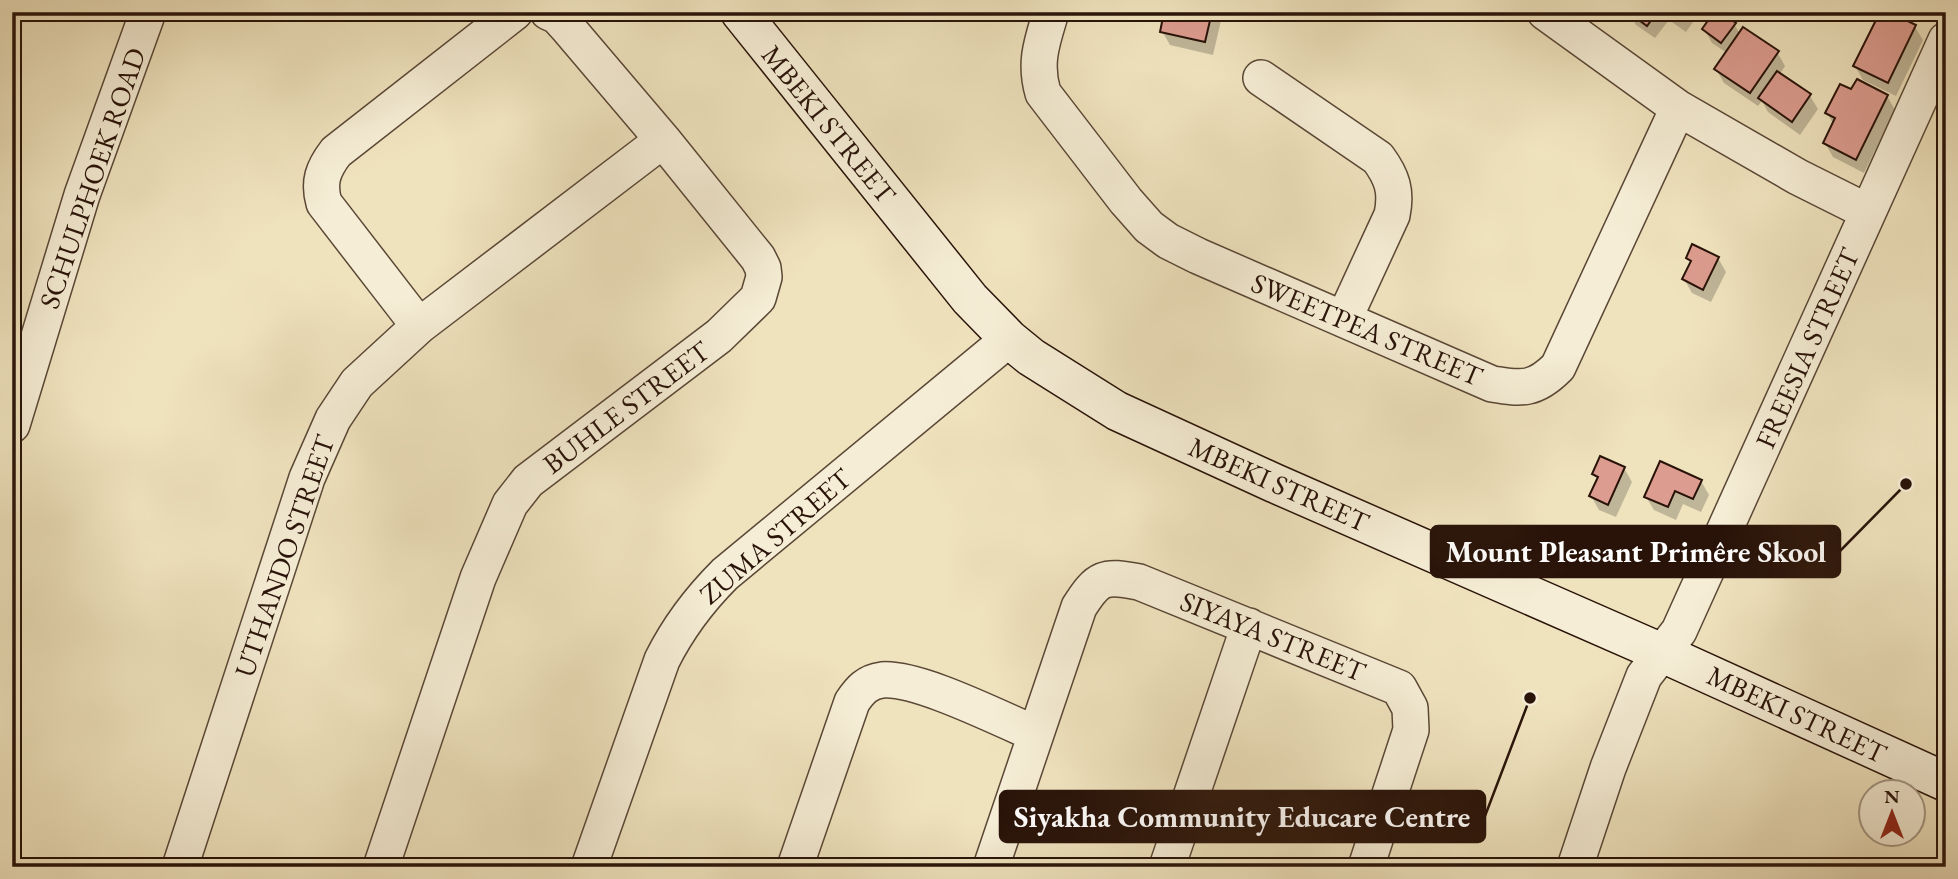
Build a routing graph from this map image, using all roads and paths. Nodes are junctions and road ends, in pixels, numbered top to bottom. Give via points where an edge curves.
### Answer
1 (148, 12) edge
2 (515, 12) edge
3 (548, 12) edge
4 (740, 12) edge
5 (1051, 12) edge
6 (1545, 12) edge
7 (1946, 40) edge
8 (1261, 78) dead end
9 (1678, 108) junction
10 (663, 140) junction
11 (1868, 212) junction
12 (1344, 319) junction
13 (419, 326) junction
14 (1009, 339) junction
15 (12, 425) edge
16 (1249, 626) junction
17 (1662, 653) junction
18 (1036, 734) junction
19 (1946, 782) edge
20 (180, 867) edge
21 (381, 867) edge
22 (589, 867) edge
23 (795, 867) edge
24 (991, 867) edge
25 (1167, 867) edge
26 (1366, 867) edge
27 (1575, 867) edge

1 - 15 street, SCHULPHOEK ROAD via 82,195
2 - 13 street via 336,152 321,180 324,203
3 - 10 street, BUHLE STREET via 562,21
4 - 14 street, MBEKI STREET via 970,299
5 - 12 street, SWEETPEA STREET via 1038,63 1043,93 1149,227 1198,256
6 - 9 street
7 - 11 street, FREESIA STREET
8 - 12 street via 1378,158 1391,176 1392,215
9 - 11 street
9 - 12 street, SWEETPEA STREET via 1558,367 1545,380 1516,388 1492,384
10 - 13 street, UTHANDO STREET
10 - 21 street, BUHLE STREET via 758,258 763,268 762,289 758,299 719,336 528,481 510,504 478,578
11 - 17 street, FREESIA STREET via 1679,631
13 - 20 street, UTHANDO STREET via 357,383 333,419 307,478
14 - 17 street, MBEKI STREET via 1055,374 1118,411
14 - 22 street, ZUMA STREET via 698,601 662,660
16 - 18 street, SIYAYA STREET via 1139,582 1102,579 1091,586 1079,607
16 - 25 street
16 - 26 street, SIYAYA STREET via 1399,688 1410,708 1412,730
17 - 19 street, MBEKI STREET
17 - 27 street, FREESIA STREET via 1644,676
18 - 23 street via 926,688 900,681 870,683 852,702
18 - 24 street

